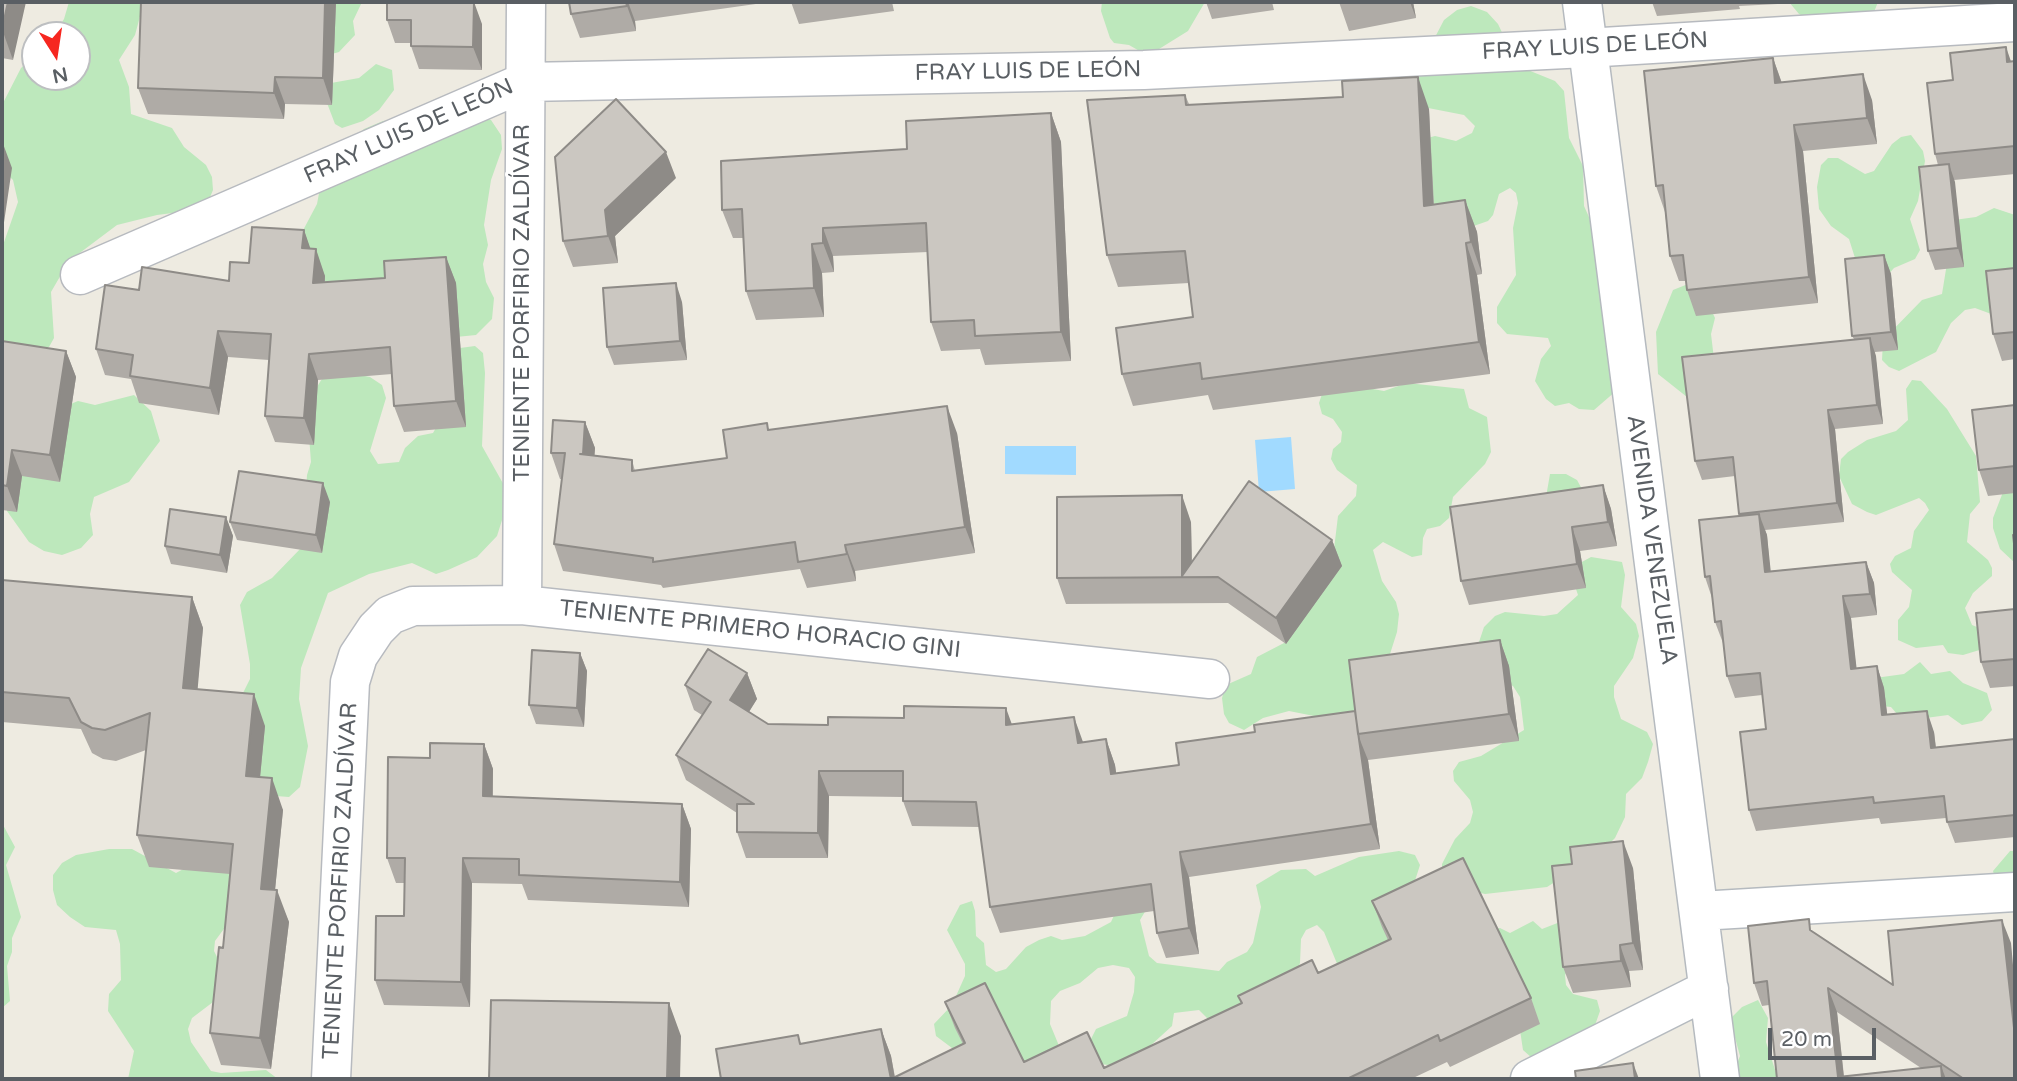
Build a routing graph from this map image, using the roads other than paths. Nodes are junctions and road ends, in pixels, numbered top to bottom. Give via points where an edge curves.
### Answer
1 (526, 2) edge
2 (1582, 2) edge
3 (2015, 22) edge
4 (1586, 48) junction
5 (525, 82) junction
6 (80, 275) dead end
7 (522, 605) junction
8 (1210, 679) dead end
9 (350, 682) joint
10 (2015, 892) edge
11 (1700, 911) junction
12 (1709, 989) junction
13 (331, 1079) edge
14 (1530, 1079) edge
15 (1720, 1079) edge

1 - 5 street, TENIENTE PORFIRIO ZALDÍVAR
2 - 4 street, AVENIDA VENEZUELA
3 - 4 street, FRAY LUIS DE LEÓN
4 - 5 street, FRAY LUIS DE LEÓN via 1144,70
4 - 11 street, AVENIDA VENEZUELA
5 - 6 street, FRAY LUIS DE LEÓN
5 - 7 street, TENIENTE PORFIRIO ZALDÍVAR
7 - 8 street, TENIENTE PRIMERO HORACIO GINI
7 - 9 street, TENIENTE PRIMERO HORACIO GINI via 413,606 390,615 358,656
9 - 13 street, TENIENTE PORFIRIO ZALDÍVAR
10 - 11 street
11 - 12 street, AVENIDA VENEZUELA
12 - 14 street
12 - 15 street, AVENIDA VENEZUELA

